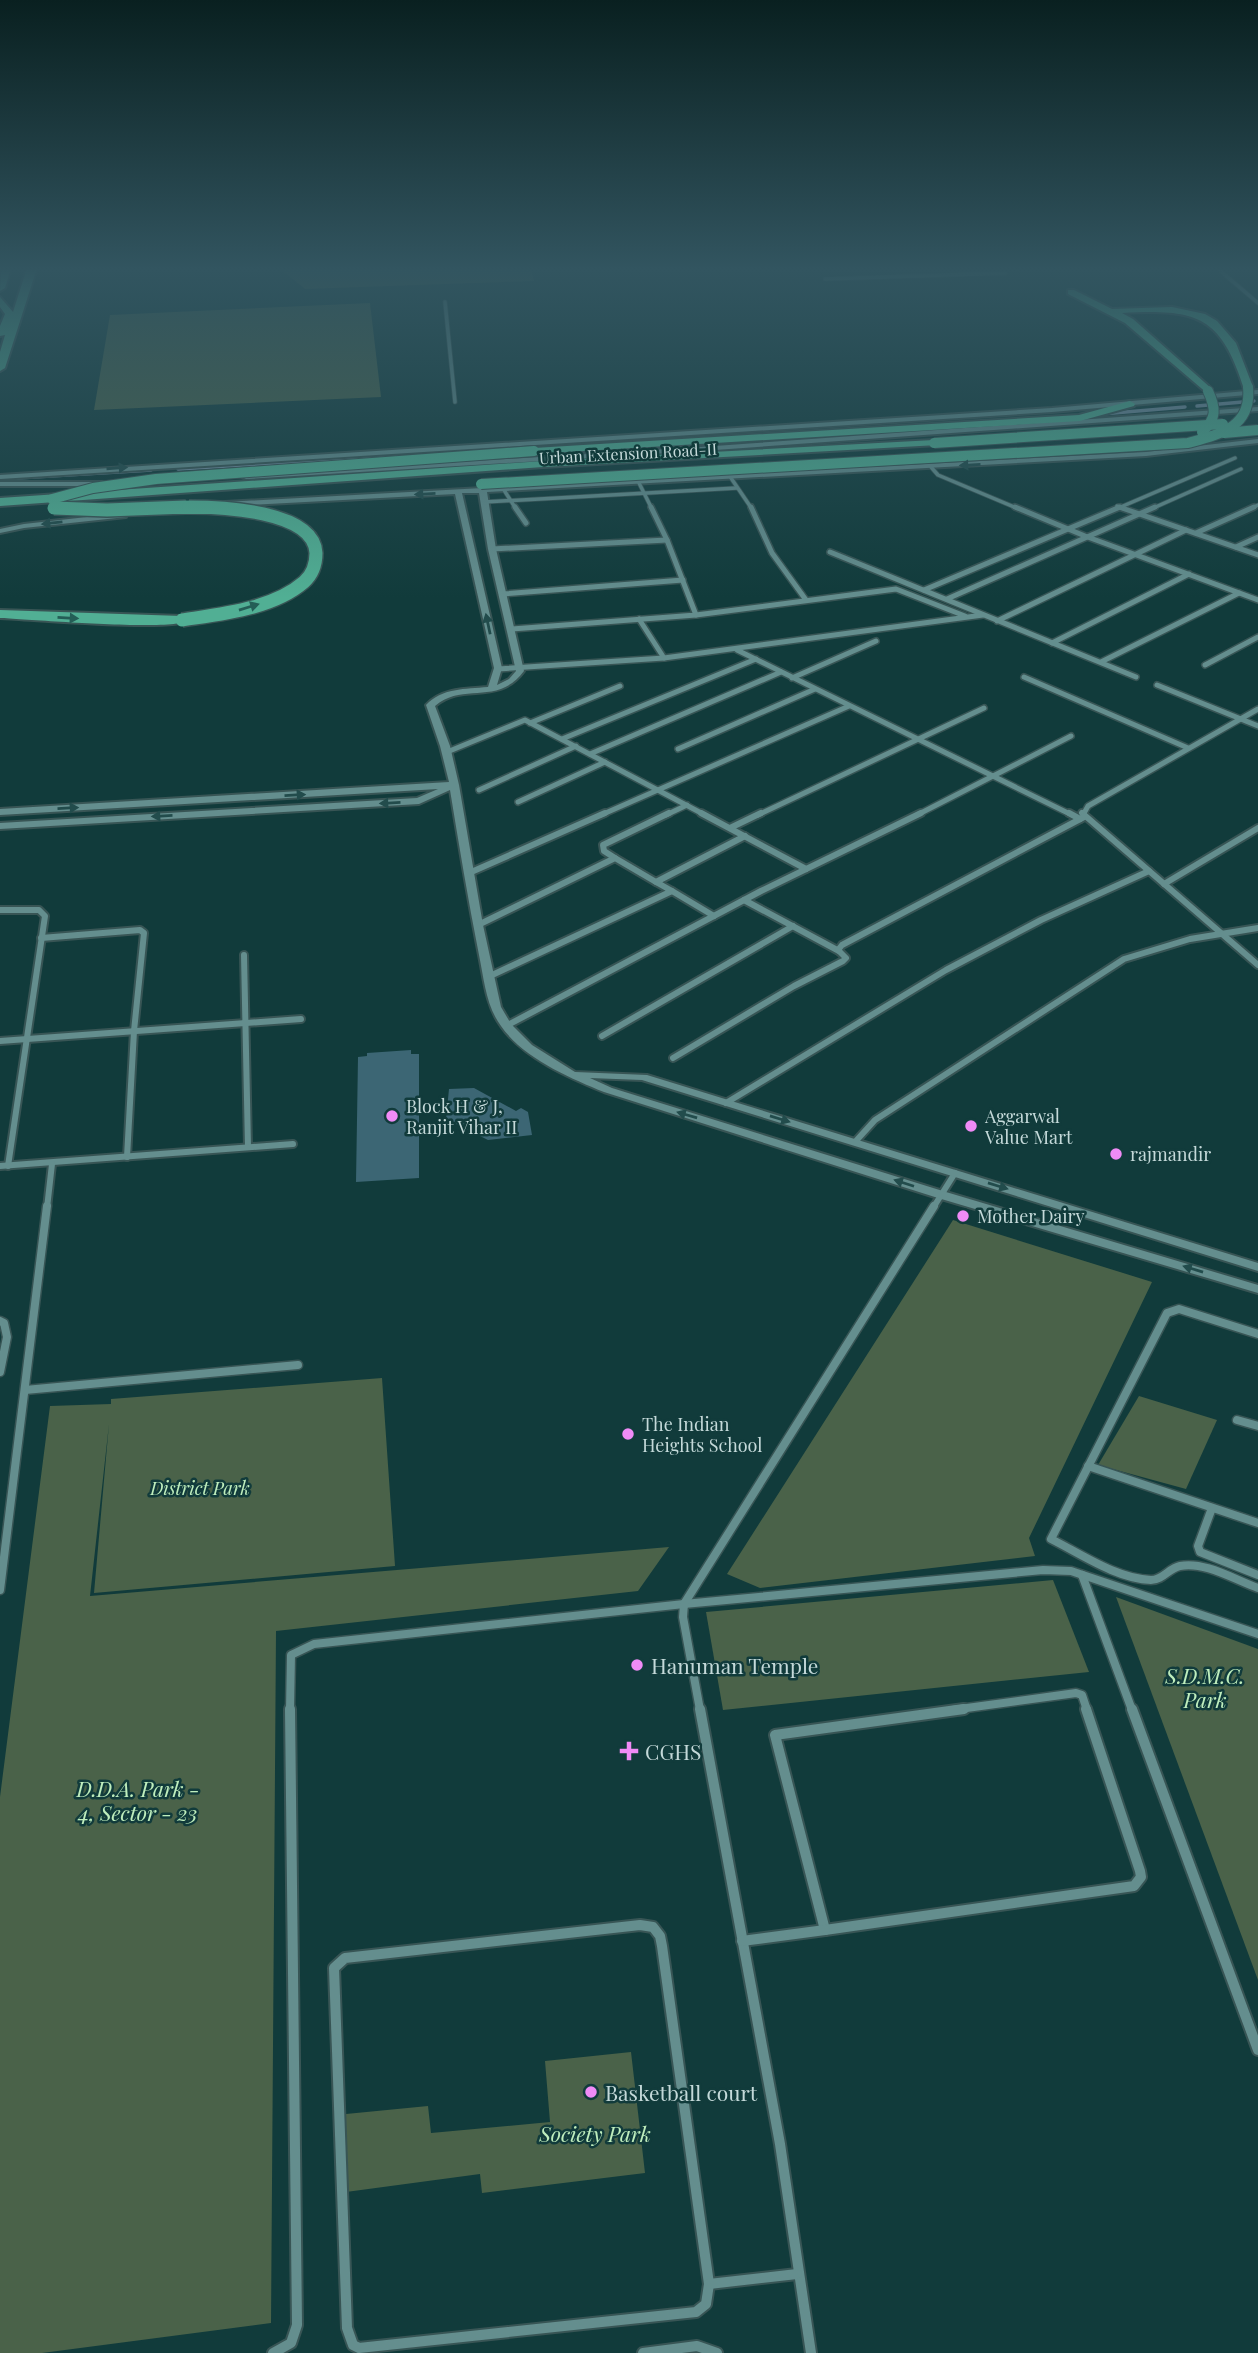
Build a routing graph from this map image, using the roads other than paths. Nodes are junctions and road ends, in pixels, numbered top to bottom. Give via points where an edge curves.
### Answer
1 (453, 378) edge
2 (1192, 378) edge
3 (1246, 378) edge
4 (1258, 392) edge
5 (1175, 400) junction
6 (455, 402) dead end
7 (1130, 404) junction
8 (1258, 407) edge
9 (1208, 414) junction
10 (1258, 422) edge
11 (1258, 430) edge
12 (1085, 435) junction
13 (1258, 440) edge
14 (1188, 443) junction
15 (1235, 458) dead end
16 (931, 467) junction
17 (1241, 469) dead end
18 (0, 477) edge
19 (731, 478) junction
20 (439, 481) junction
21 (639, 483) junction
22 (0, 484) edge
23 (737, 488) junction
24 (504, 490) junction
25 (483, 491) junction
26 (458, 492) junction
27 (644, 492) junction
28 (510, 499) junction
29 (0, 502) edge
30 (484, 502) junction
31 (53, 503) junction
32 (1258, 505) edge
33 (1117, 506) junction
34 (0, 511) edge
35 (1139, 514) junction
36 (526, 523) dead end
37 (1068, 528) junction
38 (1186, 530) junction
39 (0, 531) edge
40 (1195, 533) junction
41 (1085, 536) junction
42 (1258, 537) edge
43 (667, 540) junction
44 (1236, 547) junction
45 (492, 549) junction
46 (830, 552) dead end
47 (1135, 554) junction
48 (1258, 555) edge
49 (1189, 574) junction
50 (683, 580) junction
51 (924, 590) junction
52 (1239, 593) junction
53 (503, 594) junction
54 (946, 599) junction
55 (806, 600) junction
56 (1258, 600) edge
57 (0, 614) edge
58 (696, 615) junction
59 (984, 615) junction
60 (968, 617) junction
61 (639, 619) junction
62 (997, 621) junction
63 (512, 629) junction
64 (1258, 636) edge
65 (876, 641) dead end
66 (1052, 642) junction
67 (737, 650) junction
68 (664, 658) junction
69 (756, 659) junction
70 (1101, 662) junction
71 (1205, 665) dead end
72 (520, 666) junction
73 (498, 669) junction
74 (781, 672) junction
75 (1024, 677) dead end
76 (1136, 677) dead end
77 (792, 678) junction
78 (620, 685) dead end
79 (1157, 685) dead end
80 (815, 689) junction
81 (491, 690) junction
82 (849, 706) junction
83 (984, 708) dead end
84 (1258, 709) edge
85 (1240, 718) junction
86 (530, 723) junction
87 (1258, 726) edge
88 (1071, 736) dead end
89 (562, 739) junction
90 (920, 740) junction
91 (576, 746) junction
92 (1188, 748) junction
93 (678, 749) dead end
94 (447, 752) junction
95 (590, 754) junction
96 (605, 762) junction
97 (993, 777) junction
98 (454, 785) junction
99 (479, 790) dead end
100 (656, 790) junction
101 (518, 802) dead end
102 (687, 805) junction
103 (0, 812) edge
104 (1082, 818) junction
105 (0, 826) edge
106 (730, 828) junction
107 (1258, 828) edge
108 (745, 836) junction
109 (615, 858) junction
110 (806, 869) junction
111 (1149, 871) junction
112 (469, 873) junction
113 (656, 882) junction
114 (1164, 884) junction
115 (672, 891) junction
116 (744, 900) junction
117 (0, 911) edge
118 (714, 916) junction
119 (478, 925) junction
120 (793, 926) junction
121 (1258, 928) edge
122 (1222, 932) junction
123 (41, 938) junction
124 (839, 951) junction
125 (244, 955) dead end
126 (1258, 965) edge
127 (490, 976) junction
128 (301, 1019) dead end
129 (245, 1023) junction
130 (506, 1026) junction
131 (134, 1031) junction
132 (602, 1036) dead end
133 (24, 1040) junction
134 (0, 1041) edge
135 (673, 1058) dead end
136 (572, 1074) junction
137 (726, 1103) junction
138 (855, 1142) junction
139 (293, 1144) dead end
140 (248, 1147) junction
141 (127, 1157) junction
142 (52, 1164) junction
143 (4, 1166) edge
144 (955, 1173) junction
145 (942, 1195) junction
146 (1258, 1267) edge
147 (1258, 1289) edge
148 (0, 1321) edge
149 (1258, 1334) edge
150 (298, 1365) dead end
151 (0, 1371) edge
152 (26, 1390) junction
153 (1237, 1420) dead end
154 (1258, 1426) edge
155 (1088, 1466) junction
156 (1212, 1507) junction
157 (1258, 1523) edge
158 (1258, 1574) edge
159 (1082, 1575) junction
160 (1258, 1588) edge
161 (0, 1590) edge
162 (684, 1604) junction
163 (1258, 1634) edge
164 (825, 1930) junction
165 (742, 1941) junction
166 (1258, 2050) edge
167 (797, 2274) junction
168 (709, 2284) junction
169 (273, 2353) edge
170 (643, 2353) edge
171 (717, 2353) edge
172 (811, 2353) edge

1 - 6 street
2 - 14 highway, bridge via 1208,391 1216,407 1214,421
3 - 14 highway, bridge via 1250,404 1243,417 1215,435
4 - 5 street
5 - 7 street
5 - 9 street
18 -> 7 street
7 - 31 highway, bridge via 1085,416 336,463 182,477 82,488
8 - 9 street
8 - 12 highway, bridge
9 - 22 street via 241,478
10 - 12 highway, Urban Extension Road-II, bridge
11 - 20 highway, Urban Extension Road-II, bridge
12 - 31 highway, Urban Extension Road-II, bridge via 543,464
13 -> 16 street via 1146,454
14 - 20 highway, bridge via 481,484
15 - 33 street
16 - 19 street
16 - 37 street via 938,475
17 - 35 street
19 - 21 street
19 - 23 street
20 - 31 highway, Urban Extension Road-II, bridge
21 - 24 street
21 - 27 street
23 - 27 street
23 - 55 street via 757,516 772,553
24 - 25 street
24 - 28 street
25 - 26 street
25 - 30 street
26 -> 39 street via 214,505
73 -> 26 street
27 - 28 street
27 - 43 street
28 - 30 street
28 - 36 street
29 - 31 highway, Urban Extension Road-II
30 - 45 street
31 - 34 highway, Urban Extension Road-II
57 -> 31 highway, bridge via 153,621 214,616 293,589 308,577 317,556 310,537 266,515 196,507 80,511
32 - 40 street
33 - 35 street
33 - 37 street
35 - 38 street
35 - 41 street
37 - 41 street
37 - 51 street
38 - 40 street
38 - 47 street
40 - 44 street
41 - 47 street
41 - 54 street
42 - 44 street
43 - 45 street
43 - 50 street
44 - 48 street
45 - 53 street
46 - 51 street
47 - 49 street
47 - 62 street
49 - 52 street
49 - 66 street
50 - 53 street
50 - 58 street
51 - 54 street
52 - 56 street
52 - 70 street
53 - 63 street
54 - 59 street
55 - 58 street
55 - 60 street via 896,589
58 - 61 street
59 - 60 street
59 - 62 street
60 - 67 street
61 - 63 street
61 - 68 street
62 - 66 street
63 - 72 street
64 - 71 street
65 - 77 street
66 - 70 street
67 - 68 street
67 - 69 street
68 - 72 street
69 - 74 street
69 - 89 street
70 - 76 street
72 - 73 street
72 - 81 street via 516,679
73 - 81 street
74 - 77 street
74 - 95 street
75 - 92 street
77 - 80 street
78 - 86 street
79 - 85 street
80 - 82 street
80 - 93 street
81 - 94 street via 433,701 431,710
82 - 90 street
82 - 100 street
83 - 90 street
84 - 85 street
85 - 87 street
85 - 92 street
86 - 89 street
86 - 94 street via 525,720
88 - 97 street
89 - 91 street
90 - 97 street
90 - 106 street
91 - 95 street
91 - 99 street
92 - 104 street via 1088,806
94 - 98 street
95 - 96 street
96 - 100 street
96 - 101 street
97 - 104 street
97 - 110 street
103 -> 98 street
98 -> 105 street via 419,801
98 - 112 street
100 - 102 street
100 - 112 street
102 - 106 street
102 - 109 street via 603,845
104 - 111 street
104 - 124 street via 962,879 842,945
106 - 108 street
107 - 114 street
108 - 110 street
108 - 113 street
109 - 113 street
109 - 119 street
110 - 116 street
111 - 114 street
111 - 137 street via 946,970
112 - 119 street
113 - 115 street
114 - 122 street
115 - 118 street
115 - 127 street
116 - 118 street
116 - 120 street
117 - 123 street via 44,913
118 - 130 street
119 - 127 street
120 - 124 street
120 - 132 street
121 - 122 street
122 - 126 street
122 - 138 street via 1142,951 1100,973 875,1120
123 - 131 street via 144,933
123 - 133 street
124 - 135 street via 846,958 843,961
125 - 129 street
127 - 130 street via 495,1007
128 - 129 street
129 - 131 street
129 - 140 street
130 - 136 street via 528,1048
131 - 133 street
131 - 141 street
133 - 134 street
133 - 143 street
136 - 137 street via 643,1077
145 -> 136 street via 643,1101
137 -> 138 street
138 - 144 street
139 - 140 street
140 - 141 street
141 - 142 street
142 - 143 street
142 - 152 street
144 - 145 street
144 -> 146 street
147 -> 145 street
145 - 162 street
148 - 151 street via 7,1337
149 - 155 street via 1180,1309 1170,1311
150 - 152 street
152 - 161 street
153 - 154 street
155 - 156 street
155 - 160 street via 1051,1539 1152,1581 1177,1566 1195,1566
156 - 157 street
156 - 158 street via 1198,1545 1200,1552
159 - 162 street via 1043,1570
159 - 163 street
159 - 166 street
162 - 165 street
162 - 169 street via 314,1644 291,1655 298,2325 291,2343
164 - 164 street via 1134,1886 1140,1871 1082,1695 775,1735
164 - 165 street
165 - 167 street
167 - 168 street
167 - 172 street
168 - 168 street via 662,1946 653,1927 338,1962 333,1973 347,2329 352,2345 359,2348 696,2312 708,2301
170 - 171 street via 697,2346

